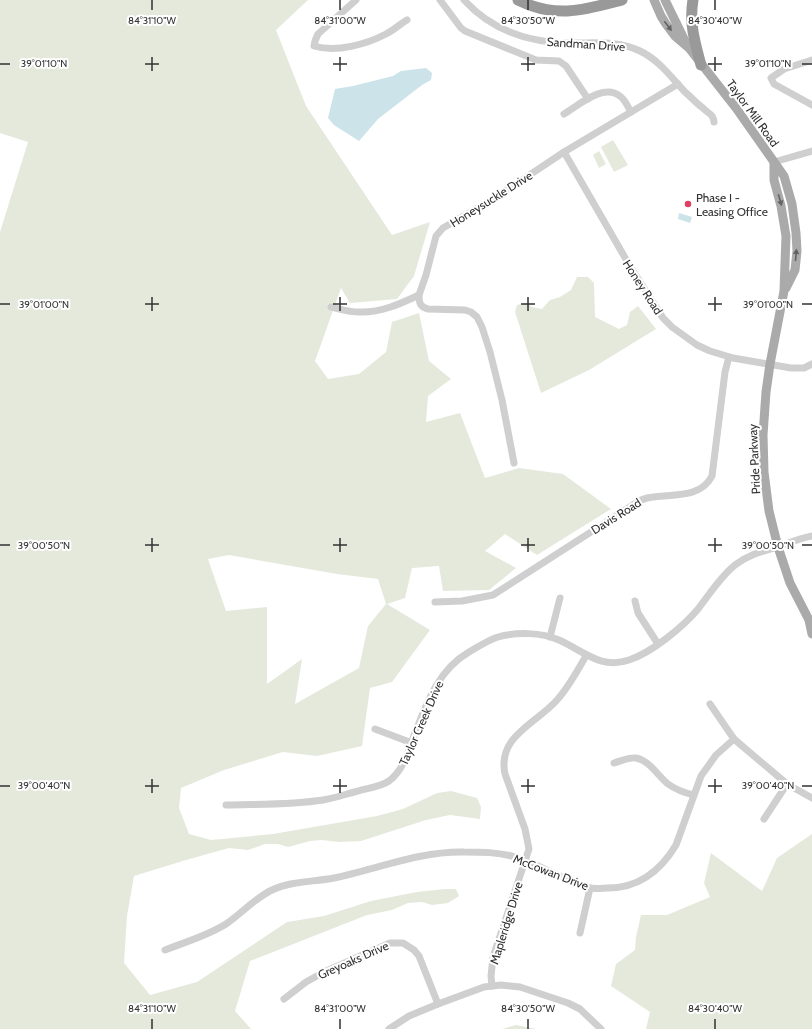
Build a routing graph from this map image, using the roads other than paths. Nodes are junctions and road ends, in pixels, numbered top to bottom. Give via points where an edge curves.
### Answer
1 (356, 0) edge
2 (440, 0) edge
3 (464, 0) edge
4 (518, 0) edge
5 (622, 0) edge
6 (654, 0) edge
7 (666, 0) edge
8 (693, 0) edge
9 (407, 20) dead end
10 (689, 48) junction
11 (812, 60) edge
12 (701, 65) junction
13 (678, 84) junction
14 (588, 99) junction
15 (812, 105) edge
16 (632, 112) junction
17 (564, 114) dead end
18 (714, 122) dead end
19 (812, 151) edge
20 (564, 152) junction
21 (774, 162) junction
22 (419, 295) junction
23 (331, 307) dead end
24 (729, 357) junction
25 (770, 364) junction
26 (812, 364) edge
27 (514, 463) dead end
28 (812, 536) edge
29 (778, 547) junction
30 (560, 598) dead end
31 (634, 601) dead end
32 (435, 602) dead end
33 (810, 621) edge
34 (812, 634) edge
35 (550, 637) junction
36 (658, 644) junction
37 (586, 656) junction
38 (710, 704) dead end
39 (375, 729) dead end
40 (734, 740) junction
41 (412, 744) junction
42 (614, 763) dead end
43 (787, 784) junction
44 (694, 795) junction
45 (812, 798) edge
46 (226, 804) dead end
47 (764, 819) dead end
48 (526, 860) junction
49 (590, 888) junction
50 (580, 933) dead end
51 (165, 950) dead end
52 (492, 986) junction
53 (284, 999) dead end
54 (438, 1004) junction
55 (389, 1029) edge
56 (601, 1029) edge

1 - 9 street via 318,34 314,46 336,49 364,43 387,34
2 - 14 street via 465,31 536,60 562,62
3 - 13 street, Sandman Drive via 499,28 518,36 546,43 624,45 640,51 654,60
4 - 5 highway via 556,12 585,10
6 -> 10 main road, Taylor Mill Road via 666,24
7 - 10 main road, Taylor Mill Road
8 - 12 highway via 691,19
10 - 12 main road, Taylor Mill Road
11 - 15 street via 784,69 771,78 774,84
12 - 21 main road, Taylor Mill Road via 736,108
13 - 16 street, Honeysuckle Drive
13 - 18 street, Sandman Drive via 712,116
14 - 16 street via 602,92 612,92 620,96
14 - 17 street
16 - 20 street, Honeysuckle Drive
19 - 21 street, Taylor Mill Road
20 - 22 street, Honeysuckle Drive via 441,230 436,236
20 - 24 street, Honey Road via 630,268 663,318 697,345
21 - 25 main road, Pride Parkway via 774,180 786,236 784,291
22 - 23 street via 372,312 353,312
22 - 27 street via 420,305 428,310 464,310 477,317 490,352
24 - 25 street, Honey Road
24 - 32 street, Davis Road via 712,476 708,483 698,491 646,498 636,503 493,595 462,601
25 - 26 street, Honey Road via 798,368
25 - 29 main road, Pride Parkway via 763,453 769,511
28 - 29 street, Taylor Creek Drive
29 - 33 main road, Pride Parkway via 790,583
29 - 36 street, Taylor Creek Drive via 752,554 736,564 689,619
30 - 35 street
31 - 36 street via 638,613
33 - 34 main road, Pride Parkway
35 - 37 street, Taylor Creek Drive
35 - 41 street, Taylor Creek Drive via 523,634 498,637 455,662 436,684
36 - 37 street, Taylor Creek Drive via 638,657 615,663
37 - 48 street, Mapleridge Drive via 564,692 515,736 505,751 505,774 528,837 529,849
38 - 40 street
39 - 41 street
40 - 43 street
40 - 44 street, McCowan Drive via 708,765
41 - 46 street, Taylor Creek Drive via 401,768 384,784 373,788 324,800
42 - 44 street via 635,758 643,761 668,784
43 - 45 street
43 - 47 street
44 - 49 street, McCowan Drive via 676,845 657,869 630,885
48 - 49 street, McCowan Drive
48 - 51 street, McCowan Drive via 497,853 444,853 334,878 285,885 263,895 225,924
48 - 52 street, Mapleridge Drive via 493,957
49 - 50 street
52 - 54 street
52 - 56 street via 520,987 568,1003
53 - 54 street, Greyoaks Drive via 324,972 386,944 400,942 419,956
54 - 55 street via 409,1016

